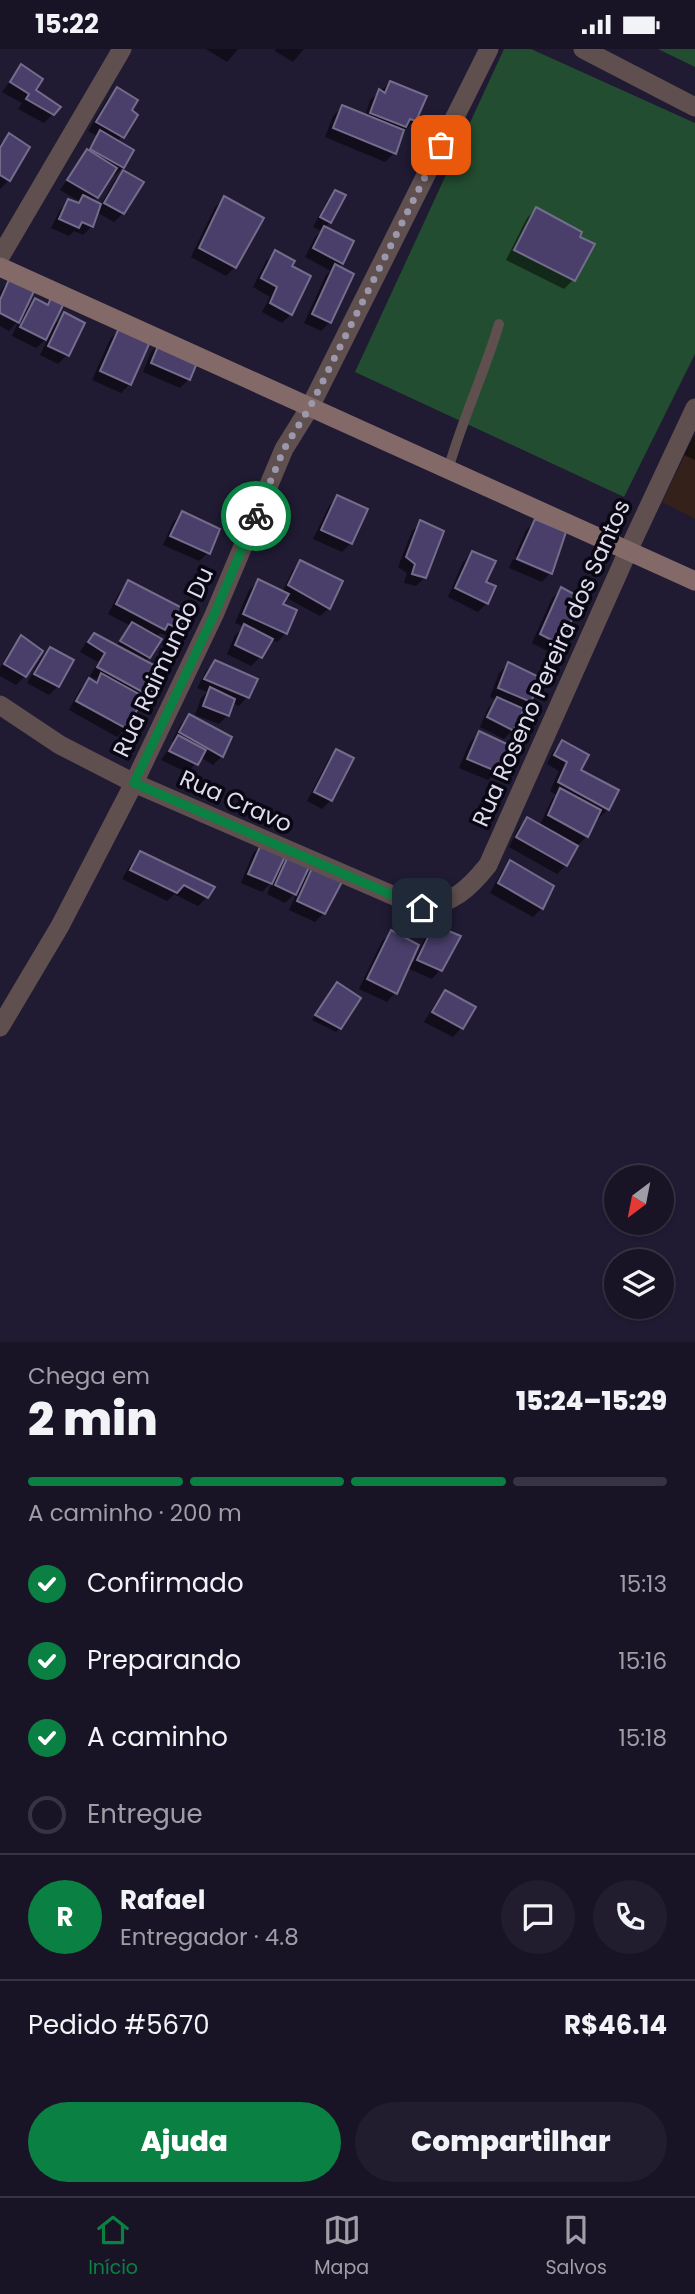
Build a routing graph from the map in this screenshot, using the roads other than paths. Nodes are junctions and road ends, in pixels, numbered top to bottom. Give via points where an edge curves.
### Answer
1 (122, 49) edge
2 (489, 49) edge
3 (583, 49) edge
4 (695, 107) edge
5 (0, 257) edge
6 (0, 267) edge
7 (499, 324) dead end
8 (310, 407) junction
9 (695, 408) edge
10 (448, 470) junction
11 (628, 551) junction
12 (695, 581) edge
13 (0, 705) edge
14 (134, 783) junction
15 (422, 908) joint
16 (0, 1027) edge

1 - 5 street
2 - 8 street, Rua Raimundo Du
3 - 4 street
6 - 8 main road
7 - 10 lane
8 - 10 main road
8 - 14 street, Rua Raimundo Du via 284,449 214,615
9 - 11 street, Rua Roseno Pereira dos Santos
10 - 11 main road
11 - 12 main road
11 - 15 street, Rua Roseno Pereira dos Santos via 488,865 470,888 439,905
13 - 14 street, Rua Cravo via 60,745
14 - 15 street, Rua Cravo
14 - 16 street, Rua Raimundo Du via 60,926

